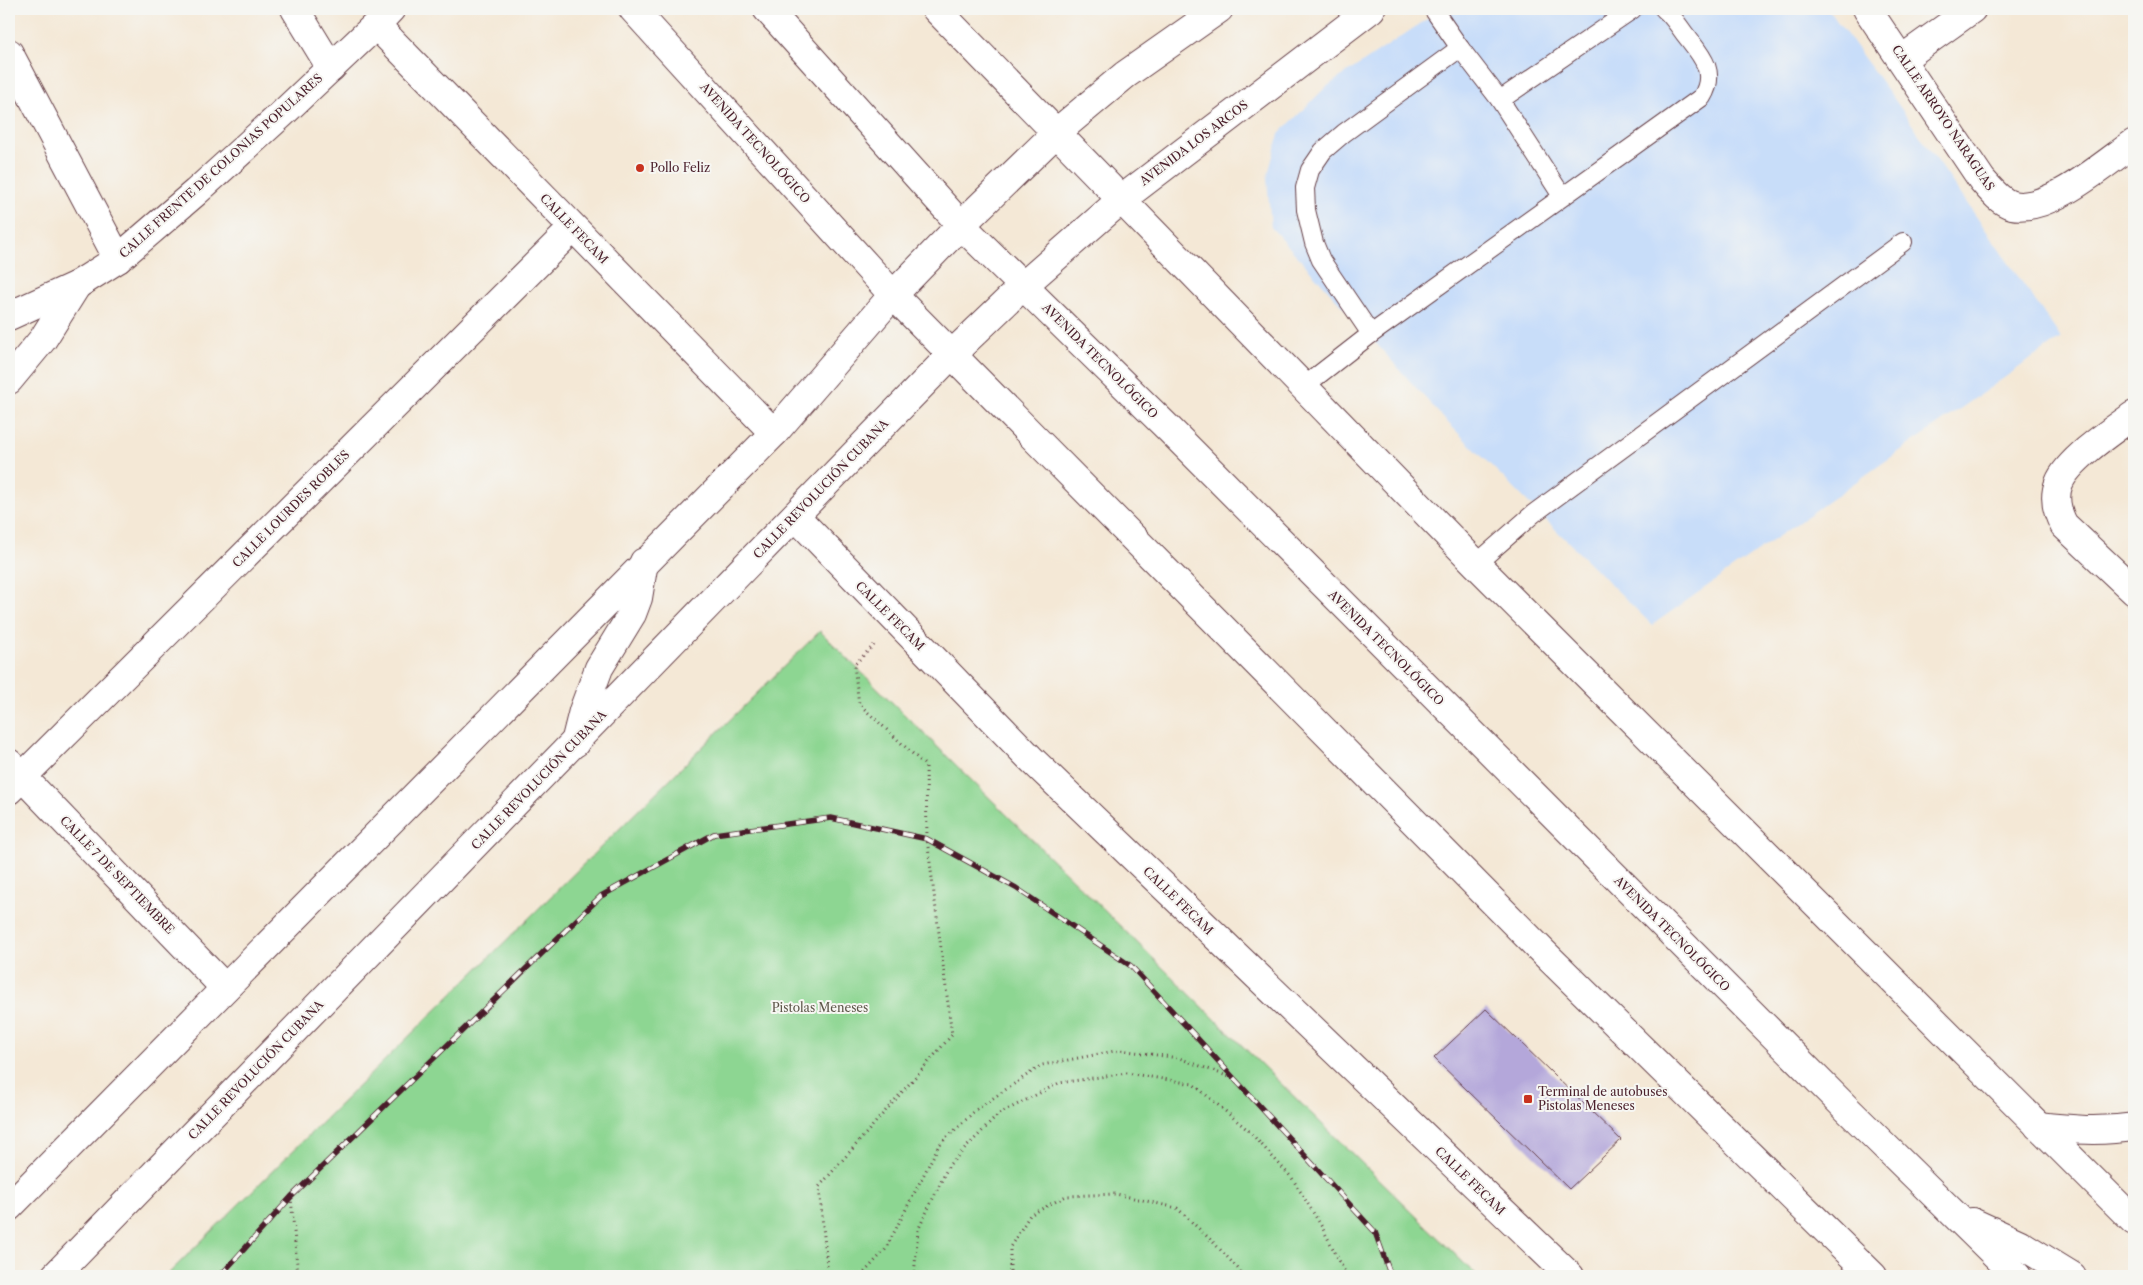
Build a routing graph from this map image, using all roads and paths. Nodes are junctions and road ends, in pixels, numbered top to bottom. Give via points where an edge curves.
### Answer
1 (295, 9) edge
2 (633, 9) edge
3 (767, 9) edge
4 (936, 9) edge
5 (1219, 9) edge
6 (1371, 9) edge
7 (1433, 9) edge
8 (1633, 9) edge
9 (1664, 9) edge
10 (1867, 9) edge
11 (1972, 9) edge
12 (383, 17) edge
13 (1460, 48) junction
14 (9, 53) edge
15 (1902, 58) junction
16 (331, 68) junction
17 (1500, 100) junction
18 (1057, 132) junction
19 (2134, 142) edge
20 (1562, 196) junction
21 (1122, 199) junction
22 (962, 225) junction
23 (573, 228) junction
24 (1902, 242) dead end
25 (118, 259) junction
26 (77, 285) junction
27 (1024, 285) junction
28 (894, 295) junction
29 (9, 316) edge
30 (1371, 334) junction
31 (952, 354) junction
32 (9, 380) edge
33 (1303, 387) junction
34 (2134, 415) edge
35 (774, 433) junction
36 (795, 516) junction
37 (644, 562) junction
38 (1476, 564) junction
39 (2134, 591) edge
40 (897, 622) junction
41 (575, 744) junction
42 (13, 777) edge
43 (225, 988) junction
44 (1232, 1078) dead end
45 (2038, 1126) junction
46 (2134, 1127) edge
47 (291, 1197) dead end
48 (9, 1207) edge
49 (1954, 1213) junction
50 (2134, 1222) edge
51 (55, 1276) edge
52 (298, 1276) edge
53 (828, 1276) edge
54 (861, 1276) edge
55 (914, 1276) edge
56 (1010, 1276) edge
57 (1245, 1276) edge
58 (1347, 1276) edge
59 (1570, 1276) edge
60 (1873, 1276) edge
61 (2017, 1276) edge
62 (2072, 1276) edge

1 - 16 street
2 - 28 street, AVENIDA TECNOLÓGICO
3 - 22 street, AVENIDA TECNOLÓGICO
4 - 18 street
5 - 18 street via 1125,76
6 - 21 street, AVENIDA LOS ARCOS
7 - 13 lane
8 - 17 lane
9 - 20 lane via 1702,57 1708,68 1708,88 1702,97
10 - 15 street, CALLE ARROYO NARAGUAS
11 - 15 street
12 - 16 street, CALLE FRENTE DE COLONIAS POPULARES
12 - 23 street, CALLE FECAM
13 - 17 lane
13 - 30 lane via 1344,133 1323,151 1310,170 1306,210 1314,243 1321,260
14 - 25 street
15 - 19 street, CALLE ARROYO NARAGUAS via 1982,180 1996,196 2011,204 2027,206 2062,194
16 - 25 street, CALLE FRENTE DE COLONIAS POPULARES
17 - 20 lane
18 - 21 street
18 - 22 street
20 - 30 lane
21 - 27 street, AVENIDA LOS ARCOS
21 - 33 street
22 - 27 street, AVENIDA TECNOLÓGICO
22 - 28 street
23 - 35 street, CALLE FECAM
23 - 42 street, CALLE LOURDES ROBLES
24 - 38 lane via 1540,508
25 - 26 street, CALLE FRENTE DE COLONIAS POPULARES
26 - 29 street, CALLE FRENTE DE COLONIAS POPULARES
26 - 32 street via 43,339
27 - 31 street, CALLE REVOLUCIÓN CUBANA
27 - 49 street, AVENIDA TECNOLÓGICO
28 - 31 street, AVENIDA TECNOLÓGICO
28 - 35 street
30 - 33 lane
31 - 36 street, CALLE REVOLUCIÓN CUBANA
31 - 60 street, AVENIDA TECNOLÓGICO via 1535,944
33 - 38 street
34 - 39 street via 2072,465 2059,483 2056,500 2064,525
35 - 37 street
36 - 40 street, CALLE FECAM
36 - 41 street, CALLE REVOLUCIÓN CUBANA
37 - 41 street via 635,606 599,668
37 - 43 street
38 - 45 street
40 - 53 path via 854,665 859,704 926,766 927,840 952,1036 819,1187
40 - 59 street, CALLE FECAM via 1037,765
41 - 51 street, CALLE REVOLUCIÓN CUBANA
42 - 43 street, CALLE 7 DE SEPTIEMBRE
43 - 48 street
44 - 54 path via 1179,1058 1120,1050 1042,1066 977,1108 940,1145 885,1250
45 - 46 street via 2076,1131
45 - 50 street
47 - 52 path
49 - 61 street, AVENIDA TECNOLÓGICO
49 - 62 street via 2020,1244
55 - 58 path via 918,1230 949,1165 999,1114 1060,1084 1127,1073 1193,1084 1249,1131 1292,1178
56 - 57 path via 1010,1247 1030,1215 1066,1196 1116,1194 1177,1208

